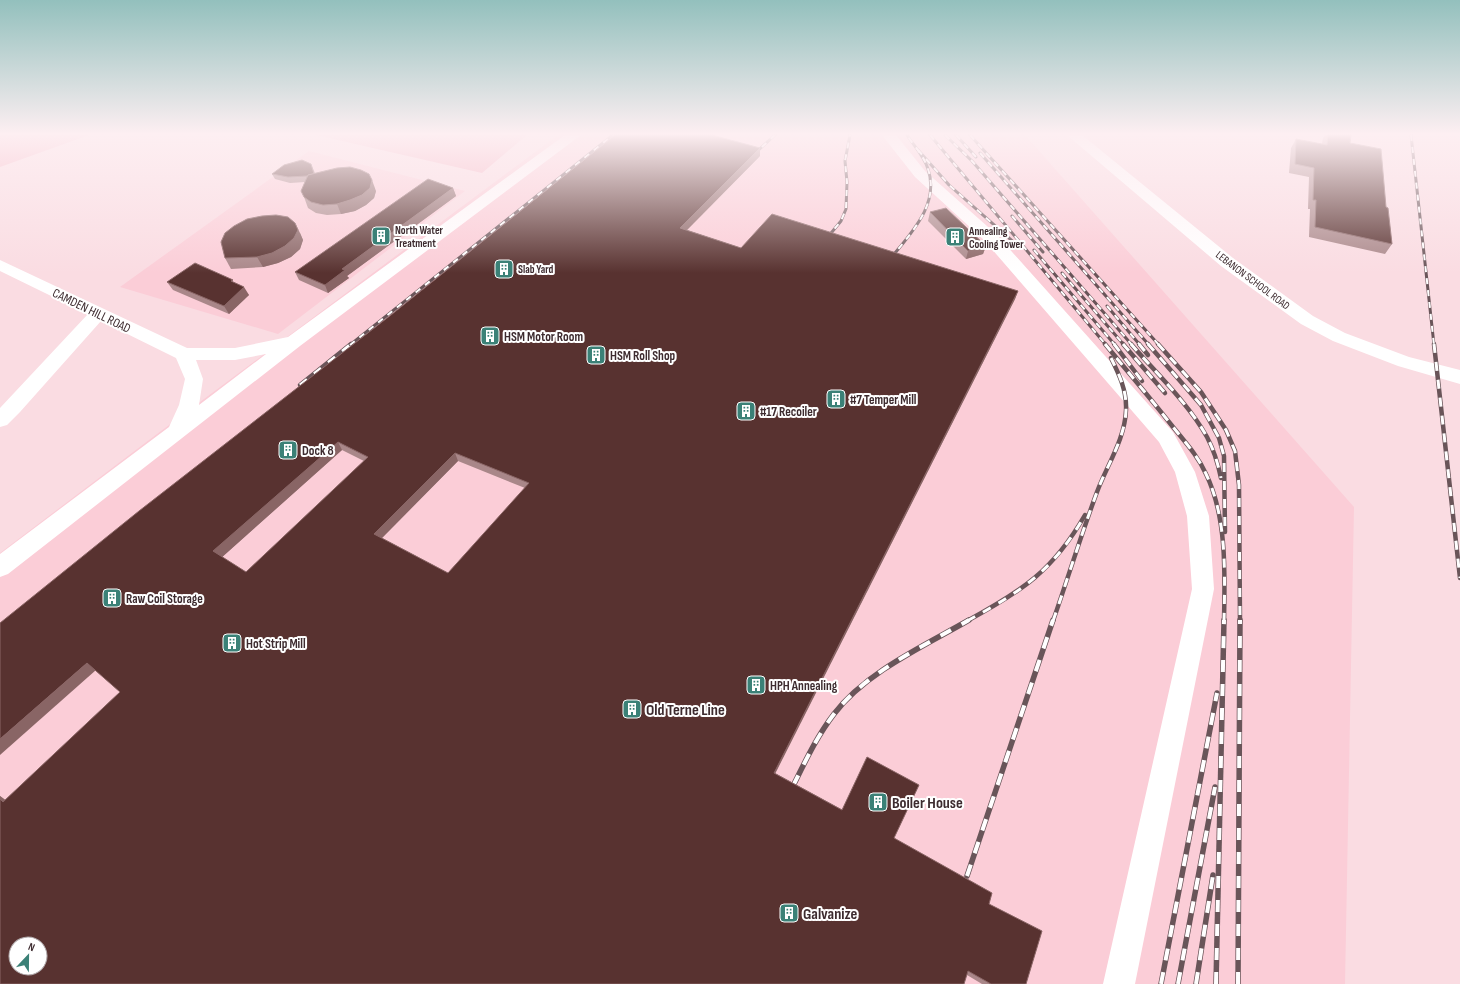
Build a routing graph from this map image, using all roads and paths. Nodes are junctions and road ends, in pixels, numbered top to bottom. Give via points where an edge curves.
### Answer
1 (512, 181) edge
2 (928, 181) edge
3 (1129, 181) edge
4 (0, 265) edge
5 (99, 313) junction
6 (294, 342) junction
7 (184, 354) junction
8 (1460, 377) edge
9 (0, 420) edge
10 (176, 432) junction
11 (0, 568) edge
12 (1119, 984) edge

1 - 6 street
2 - 12 street via 990,237 1166,437 1185,472 1198,516 1203,589
3 - 8 street, LEBANON SCHOOL ROAD via 1227,262 1307,320 1339,337 1404,362
4 - 5 street, CAMDEN HILL ROAD
5 - 7 street, CAMDEN HILL ROAD
5 - 9 street
6 - 7 street via 235,354
6 - 10 street
7 - 10 street via 194,380 189,405
10 - 11 street

